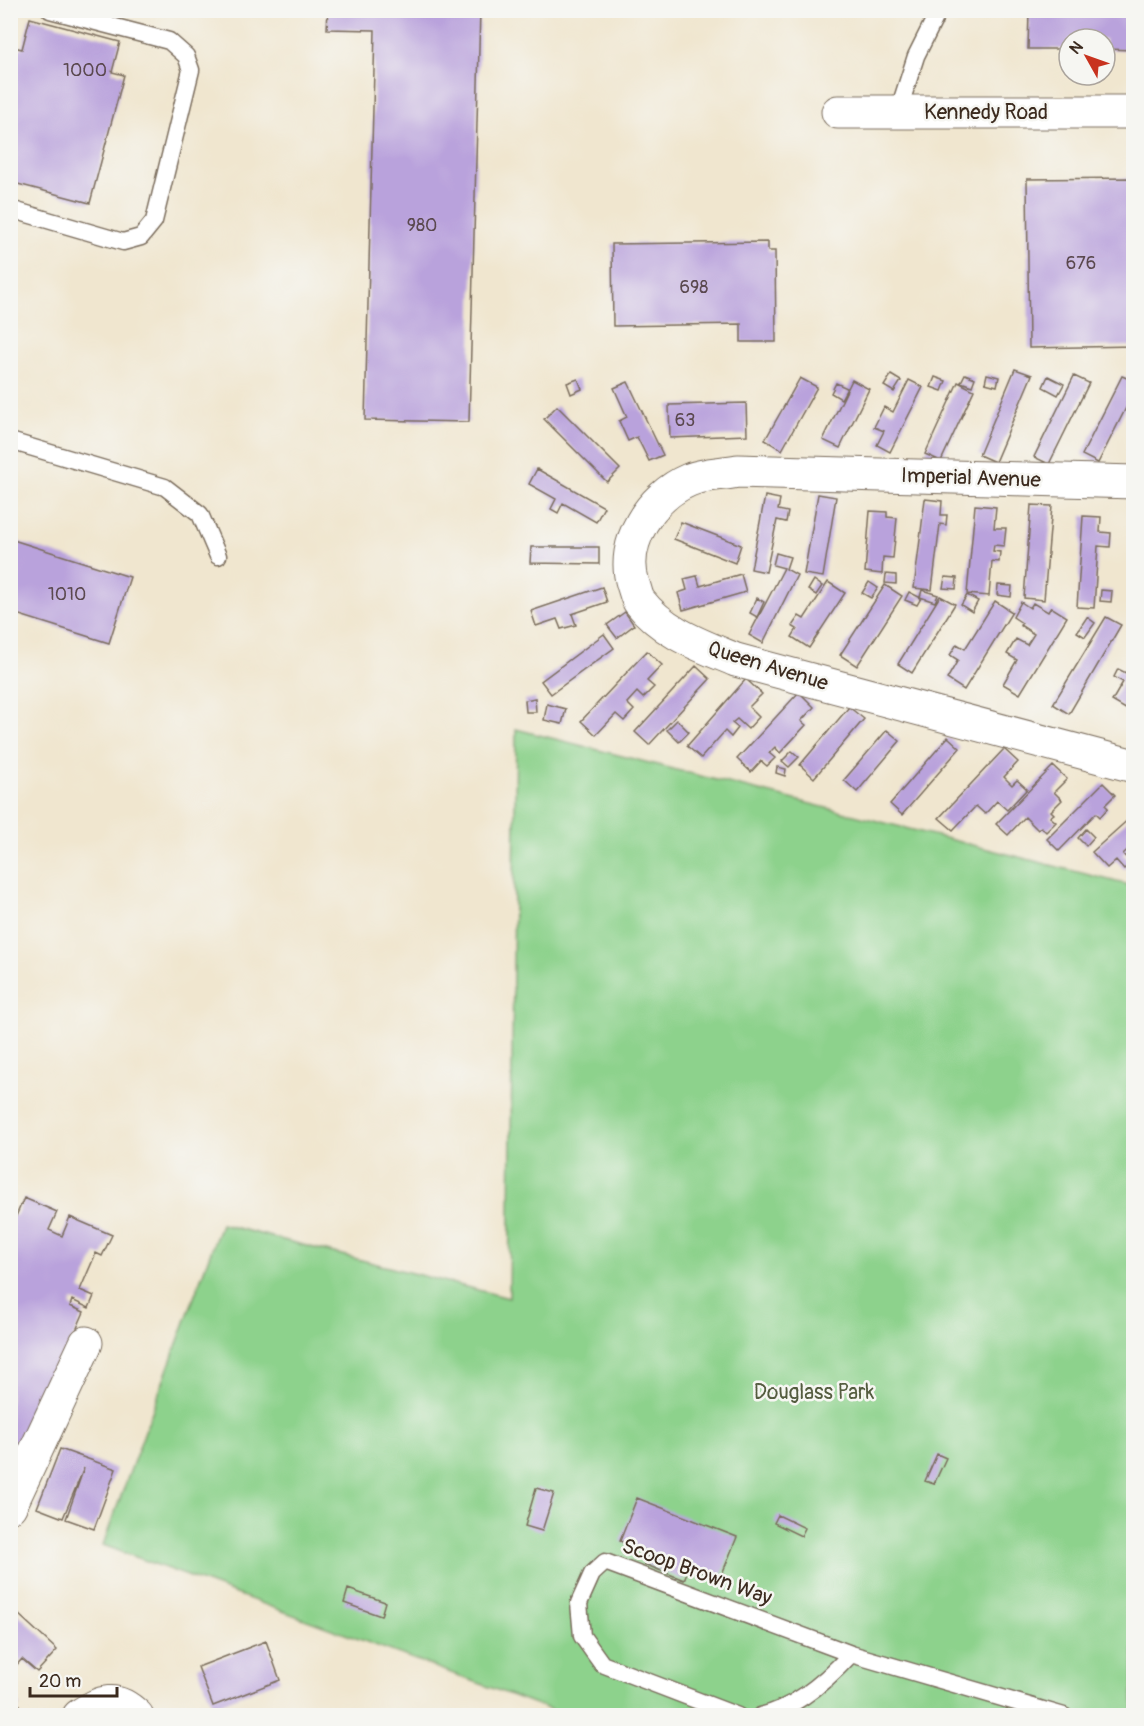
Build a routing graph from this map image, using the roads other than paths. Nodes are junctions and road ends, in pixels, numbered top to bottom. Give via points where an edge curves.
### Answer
1 (50, 10) edge
2 (939, 10) edge
3 (838, 112) dead end
4 (898, 112) junction
5 (1134, 112) edge
6 (10, 209) edge
7 (10, 441) edge
8 (809, 473) joint
9 (1134, 482) edge
10 (218, 556) dead end
11 (1134, 766) edge
12 (86, 1343) dead end
13 (10, 1506) edge
14 (851, 1654) junction
15 (80, 1716) edge
16 (137, 1716) edge
17 (738, 1716) edge
18 (760, 1716) edge
19 (1065, 1716) edge

1 - 6 lane via 169,41 186,56 191,70 154,221 141,237 123,242
2 - 4 lane via 916,56
3 - 4 street, Kennedy Road
4 - 5 street, Kennedy Road
7 - 10 lane via 165,486 200,514
8 - 9 street, Imperial Avenue
8 - 11 street, Queen Avenue via 738,471 690,479 663,495 645,517 631,545 629,572 638,599 678,636 736,660
12 - 13 street
14 - 17 lane, Scoop Brown Way via 605,1562 592,1574 579,1603 582,1636 602,1664
14 - 18 lane via 807,1692 777,1712
14 - 19 lane, Scoop Brown Way
15 - 16 street via 109,1701 128,1707

